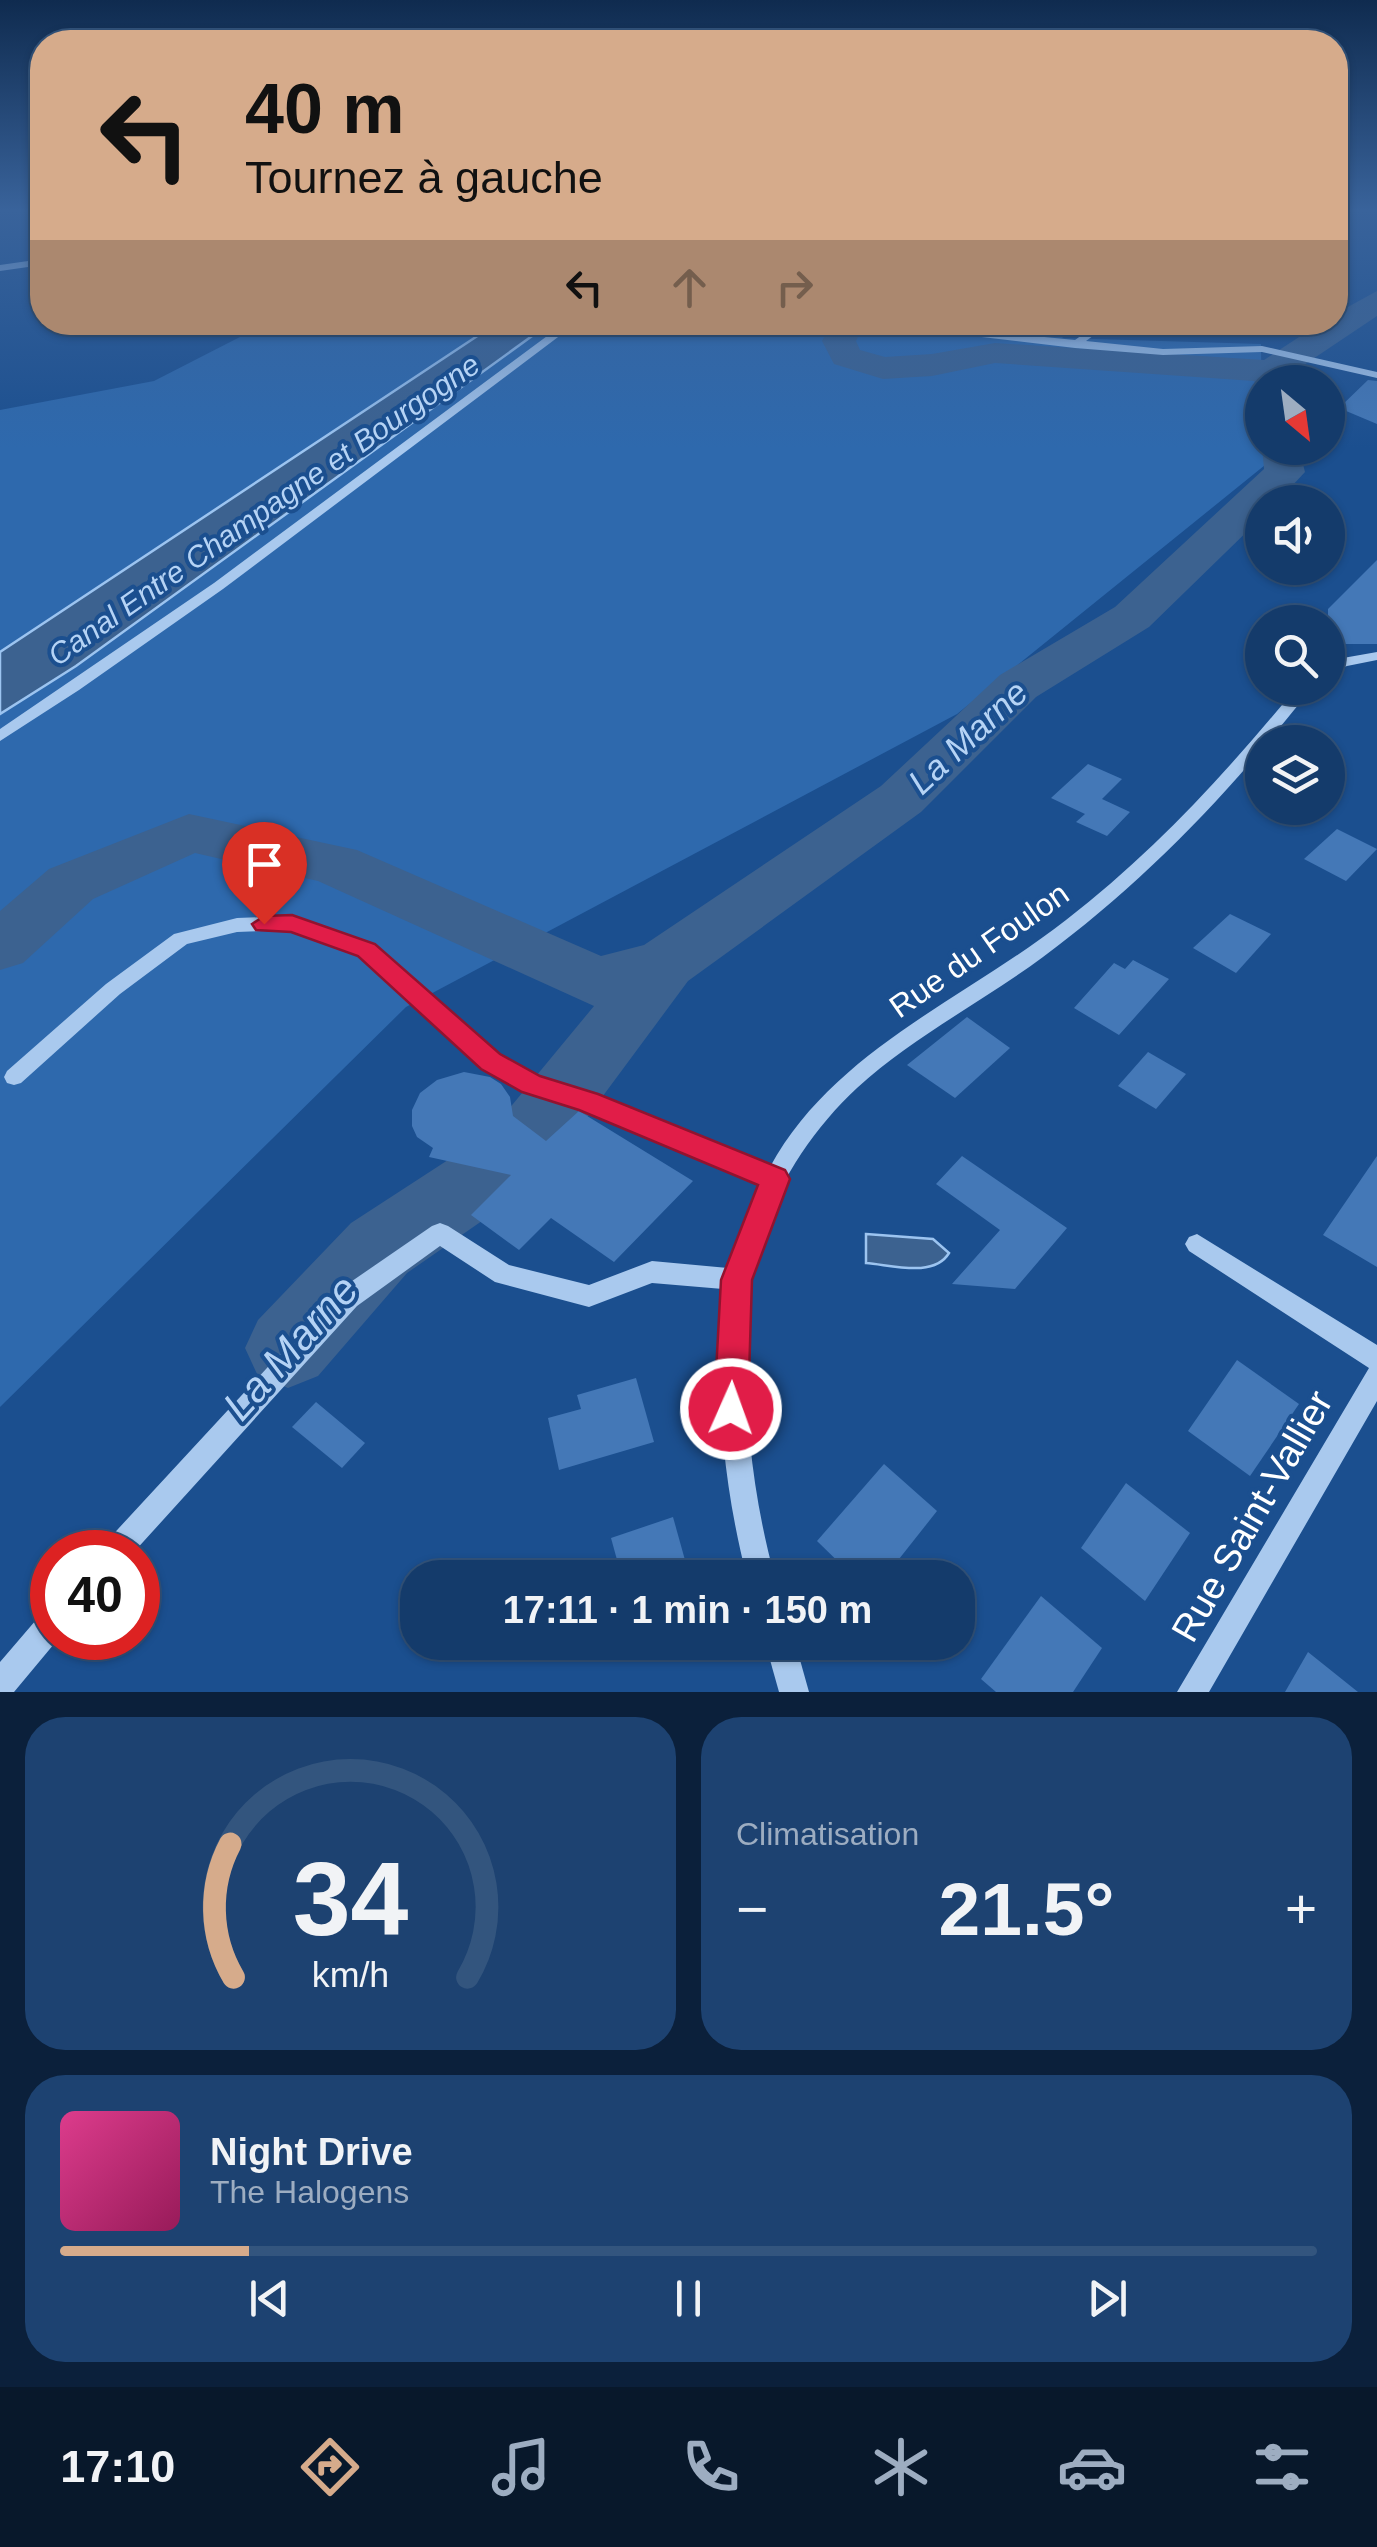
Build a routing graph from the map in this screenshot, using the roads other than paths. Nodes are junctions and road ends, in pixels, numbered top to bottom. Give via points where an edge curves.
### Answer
1 (556, 335) edge
2 (981, 335) edge
3 (1088, 335) edge
4 (1075, 345) junction
5 (1377, 375) edge
6 (1377, 656) edge
7 (1345, 662) edge
8 (1291, 705) edge
9 (0, 736) edge
10 (14, 1077) dead end
11 (775, 1179) junction
12 (1197, 1244) dead end
13 (736, 1280) junction
14 (1377, 1359) edge
15 (1377, 1377) edge
16 (136, 1530) edge
17 (756, 1560) edge
18 (30, 1649) edge
19 (785, 1660) edge
20 (0, 1685) edge
21 (794, 1692) edge
22 (1192, 1692) edge

1 - 9 street via 276,546
2 - 4 street
3 - 4 street
4 - 5 street via 1262,350
6 - 7 street
8 - 11 street, Rue du Foulon via 1240,770 1098,904 1035,954 899,1041 826,1105
10 - 11 street via 181,939 237,925 292,924 366,950 490,1062 531,1084
11 - 13 street, Rue du Foulon
12 - 14 street
13 - 16 street via 652,1272 588,1296 503,1274 440,1233 348,1298
13 - 17 street, Rue du Foulon via 731,1409
15 - 22 street, Rue Saint-Vallier
18 - 20 street
19 - 21 street

